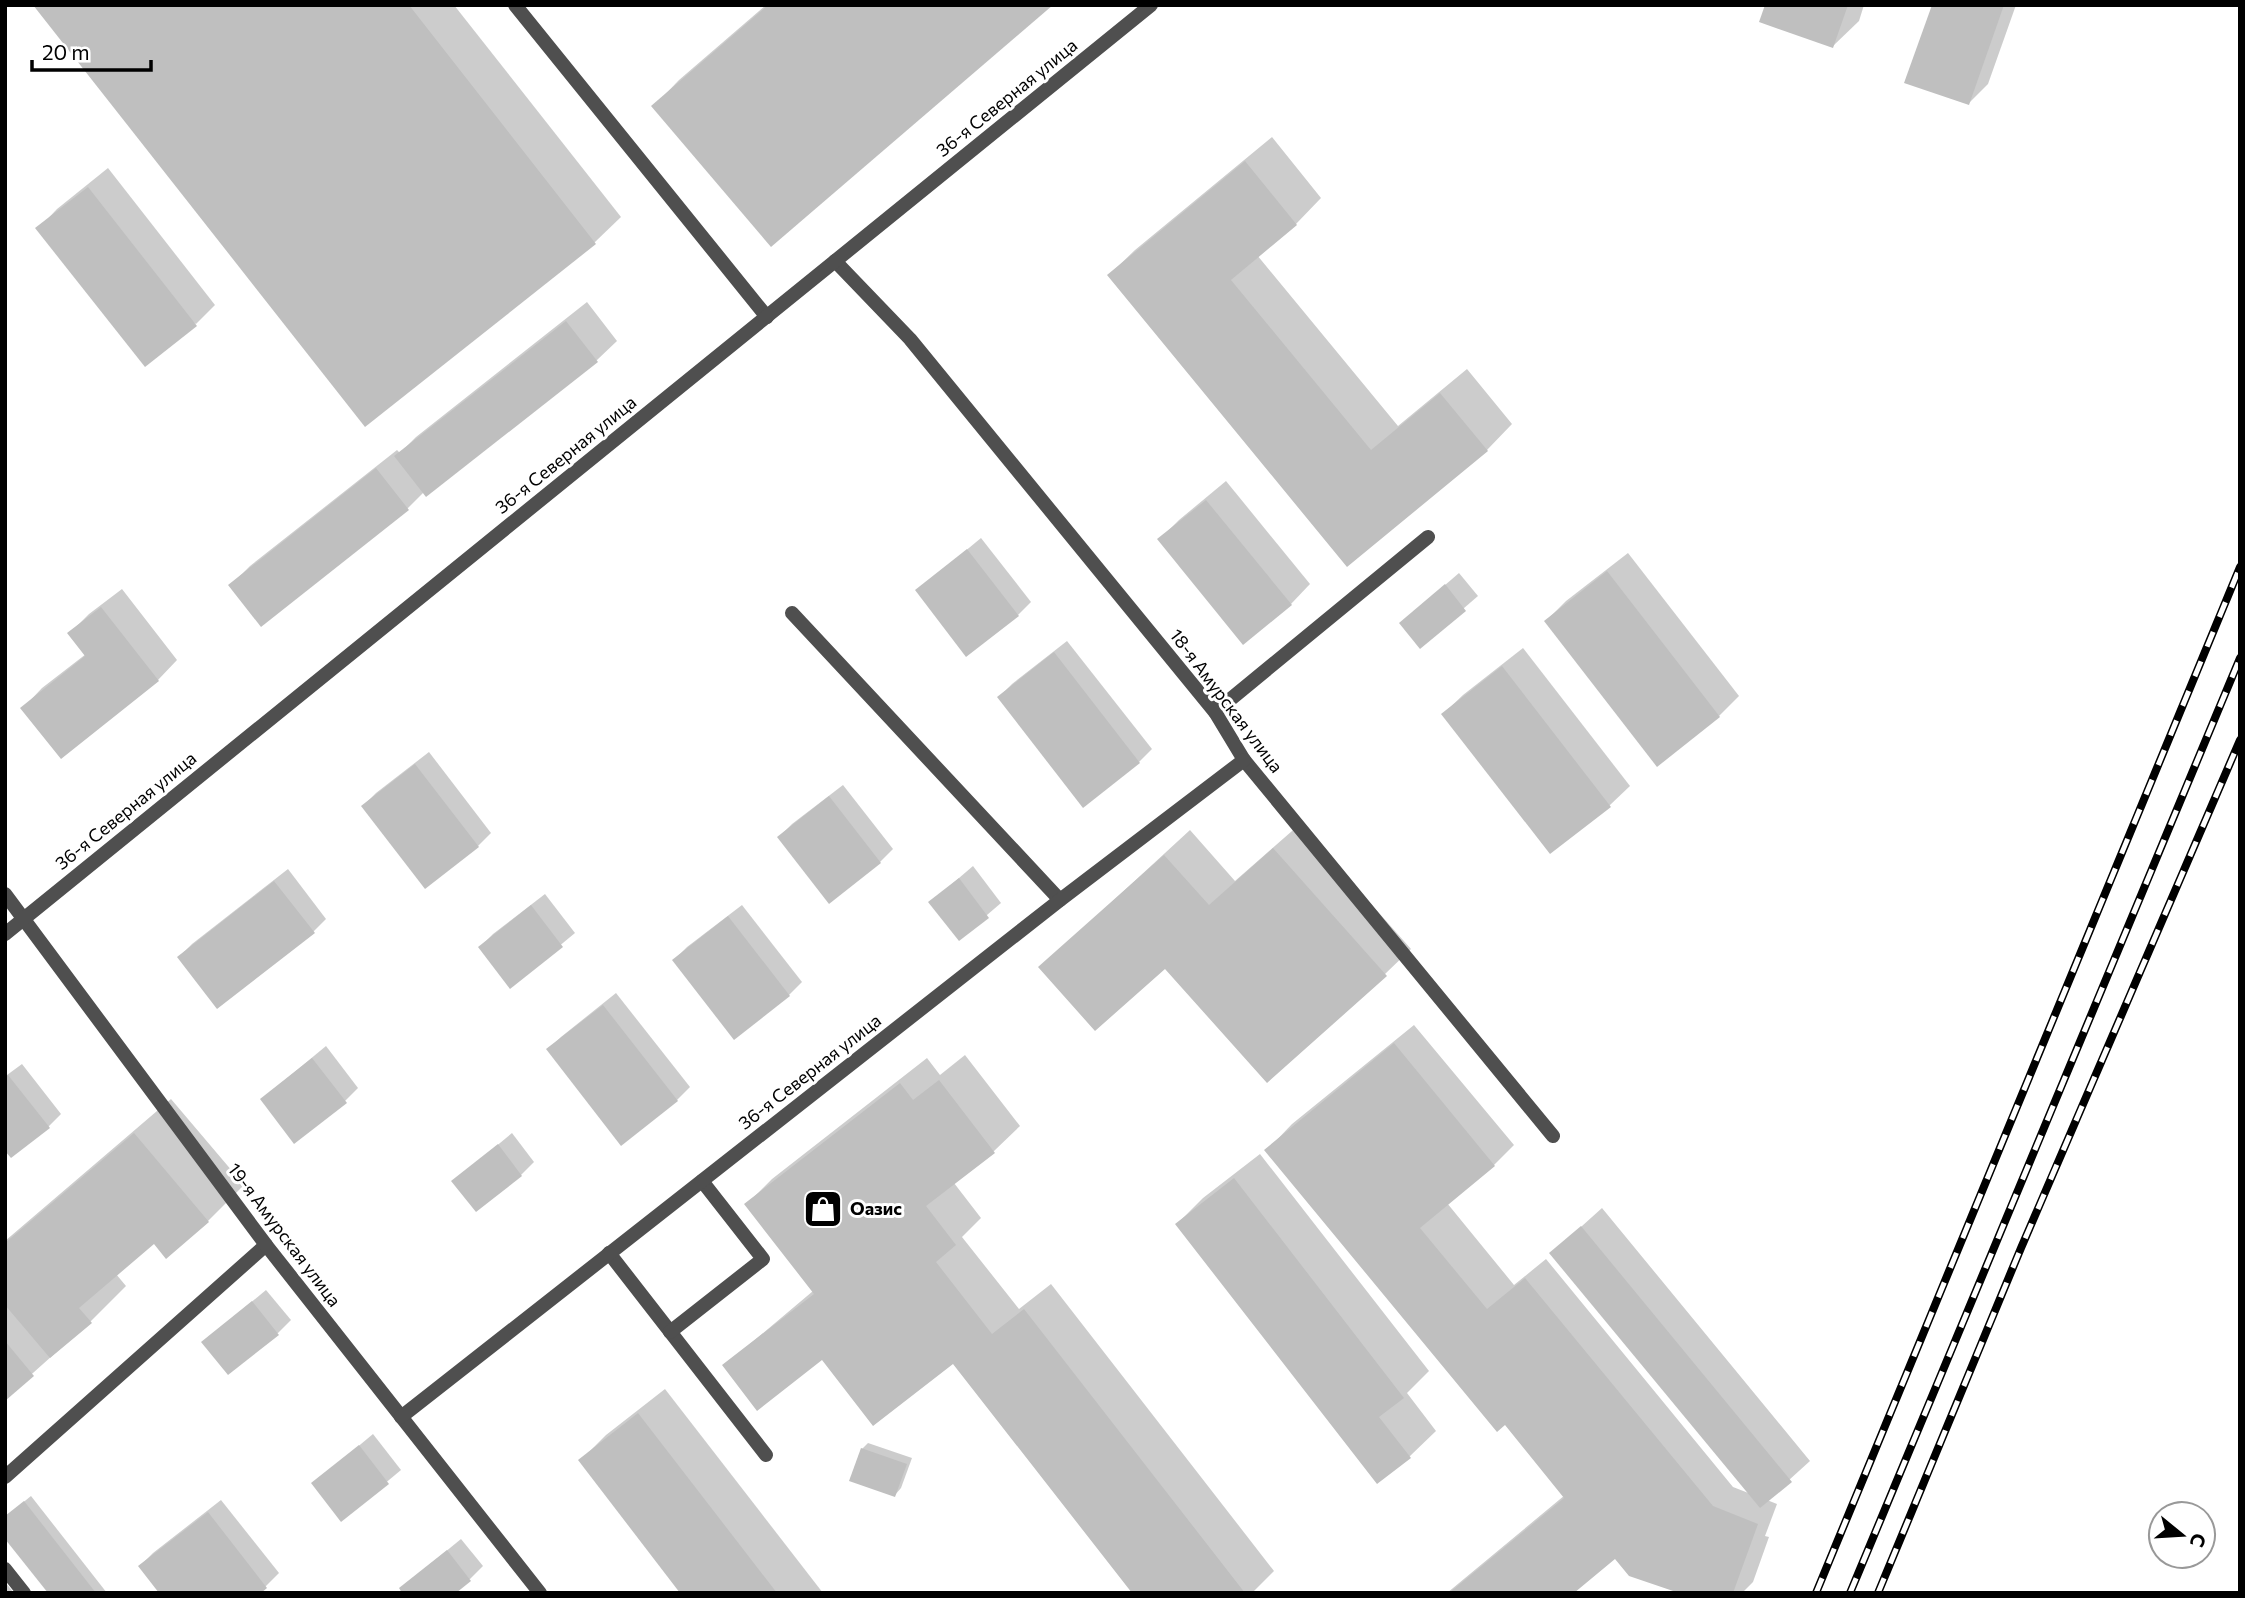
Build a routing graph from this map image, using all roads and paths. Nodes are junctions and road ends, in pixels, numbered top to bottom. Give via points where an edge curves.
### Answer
1 (515, 5) edge
2 (1151, 5) edge
3 (835, 261) junction
4 (767, 317) junction
5 (1428, 537) dead end
6 (792, 613) dead end
7 (1215, 712) junction
8 (1244, 760) junction
9 (5, 894) edge
10 (1060, 900) junction
11 (24, 918) junction
12 (5, 934) edge
13 (1552, 1136) dead end
14 (702, 1181) junction
15 (266, 1245) junction
16 (609, 1253) junction
17 (670, 1332) junction
18 (401, 1417) junction
19 (766, 1455) dead end
20 (5, 1477) edge
21 (5, 1569) edge
22 (24, 1593) edge
23 (540, 1593) edge

1 - 4 street
2 - 3 street, 36-я Северная улица
3 - 4 street, 36-я Северная улица
3 - 7 street, 18-я Амурская улица via 910,339
4 - 11 street, 36-я Северная улица
5 - 7 street
6 - 10 street
7 - 8 street, 18-я Амурская улица
8 - 10 street, 36-я Северная улица
8 - 13 street, 18-я Амурская улица
9 - 11 street, 19-я Амурская улица
10 - 14 street, 36-я Северная улица
11 - 12 street, 36-я Северная улица
11 - 15 street, 19-я Амурская улица
14 - 16 street, 36-я Северная улица
14 - 17 street via 763,1259
15 - 18 street, 19-я Амурская улица
15 - 20 street
16 - 17 street
16 - 18 street, 36-я Северная улица
17 - 19 street
18 - 23 street, 19-я Амурская улица
21 - 22 street

